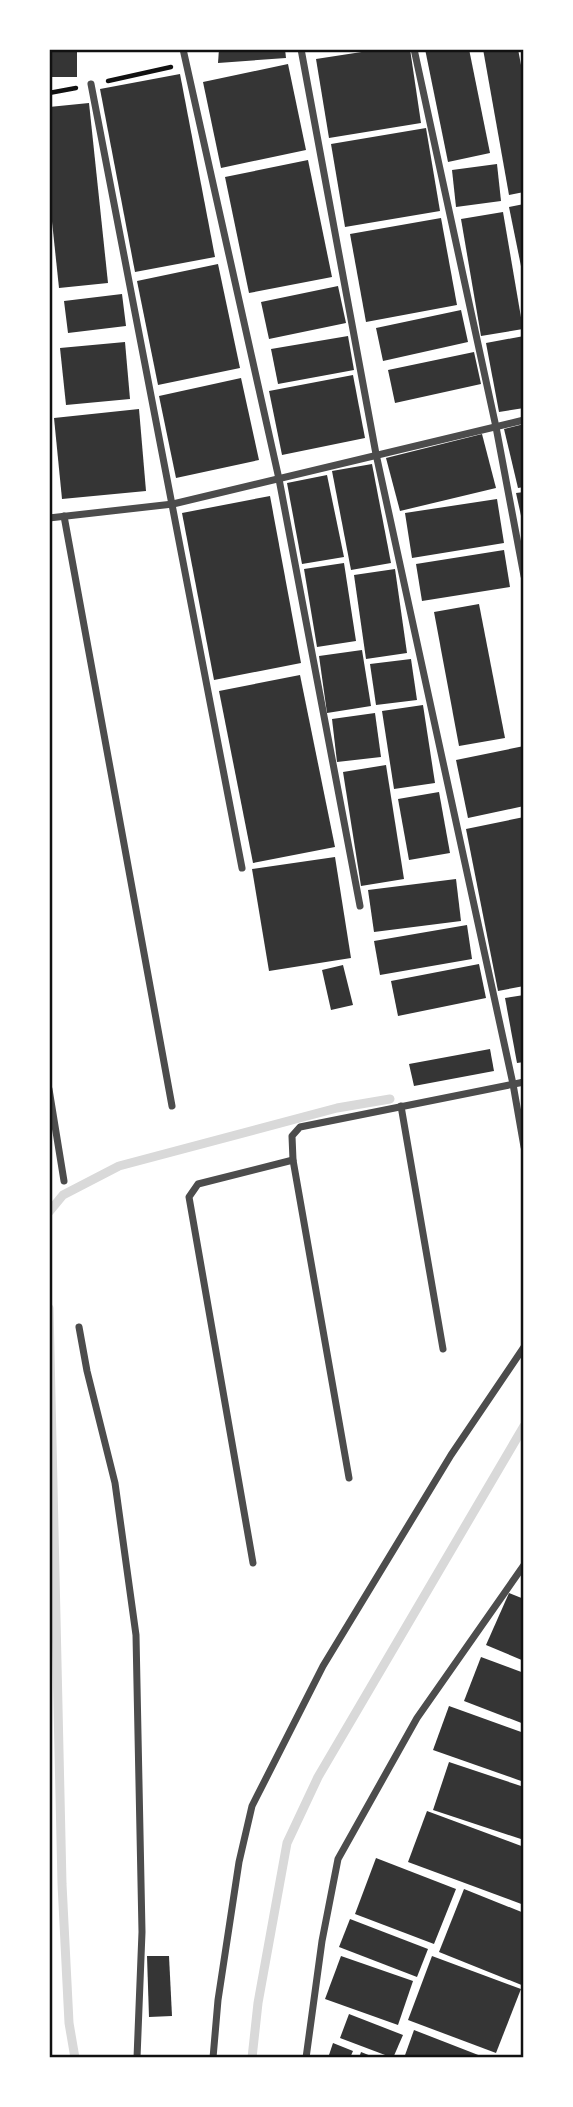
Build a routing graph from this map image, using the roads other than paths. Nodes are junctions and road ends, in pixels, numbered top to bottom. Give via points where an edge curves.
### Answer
1 (183, 49) edge
2 (301, 49) edge
3 (414, 49) edge
4 (91, 84) road end
5 (524, 420) edge
6 (496, 427) junction
7 (376, 454) junction
8 (279, 479) junction
9 (173, 504) junction
10 (64, 516) junction
11 (49, 518) edge
12 (524, 576) edge
13 (242, 868) dead end
14 (360, 906) dead end
15 (524, 1082) edge
16 (513, 1084) junction
17 (49, 1089) edge
18 (172, 1106) dead end
19 (401, 1106) junction
20 (524, 1147) edge
21 (293, 1160) junction
22 (64, 1181) dead end
23 (79, 1326) dead end
24 (524, 1347) edge
25 (443, 1349) dead end
26 (349, 1478) dead end
27 (253, 1563) dead end
28 (524, 1565) edge
29 (137, 2058) edge
30 (213, 2058) edge
31 (306, 2058) edge

1 - 8 street
2 - 7 street
3 - 6 street
4 - 9 street
5 - 6 street
6 - 7 street
6 - 12 street
7 - 8 street
7 - 16 street
8 - 9 street
8 - 14 street
9 - 10 street
9 - 13 street
10 - 11 street
10 - 18 street
15 - 16 street
16 - 19 street
16 - 20 street
17 - 22 street
19 - 21 street via 300,1127 292,1136
19 - 25 street
21 - 26 street
21 - 27 street via 198,1184 189,1197
23 - 29 street via 115,1483 136,1635 142,1932
24 - 30 street via 451,1455 323,1666 252,1806 239,1862
28 - 31 street via 417,1718 338,1859

